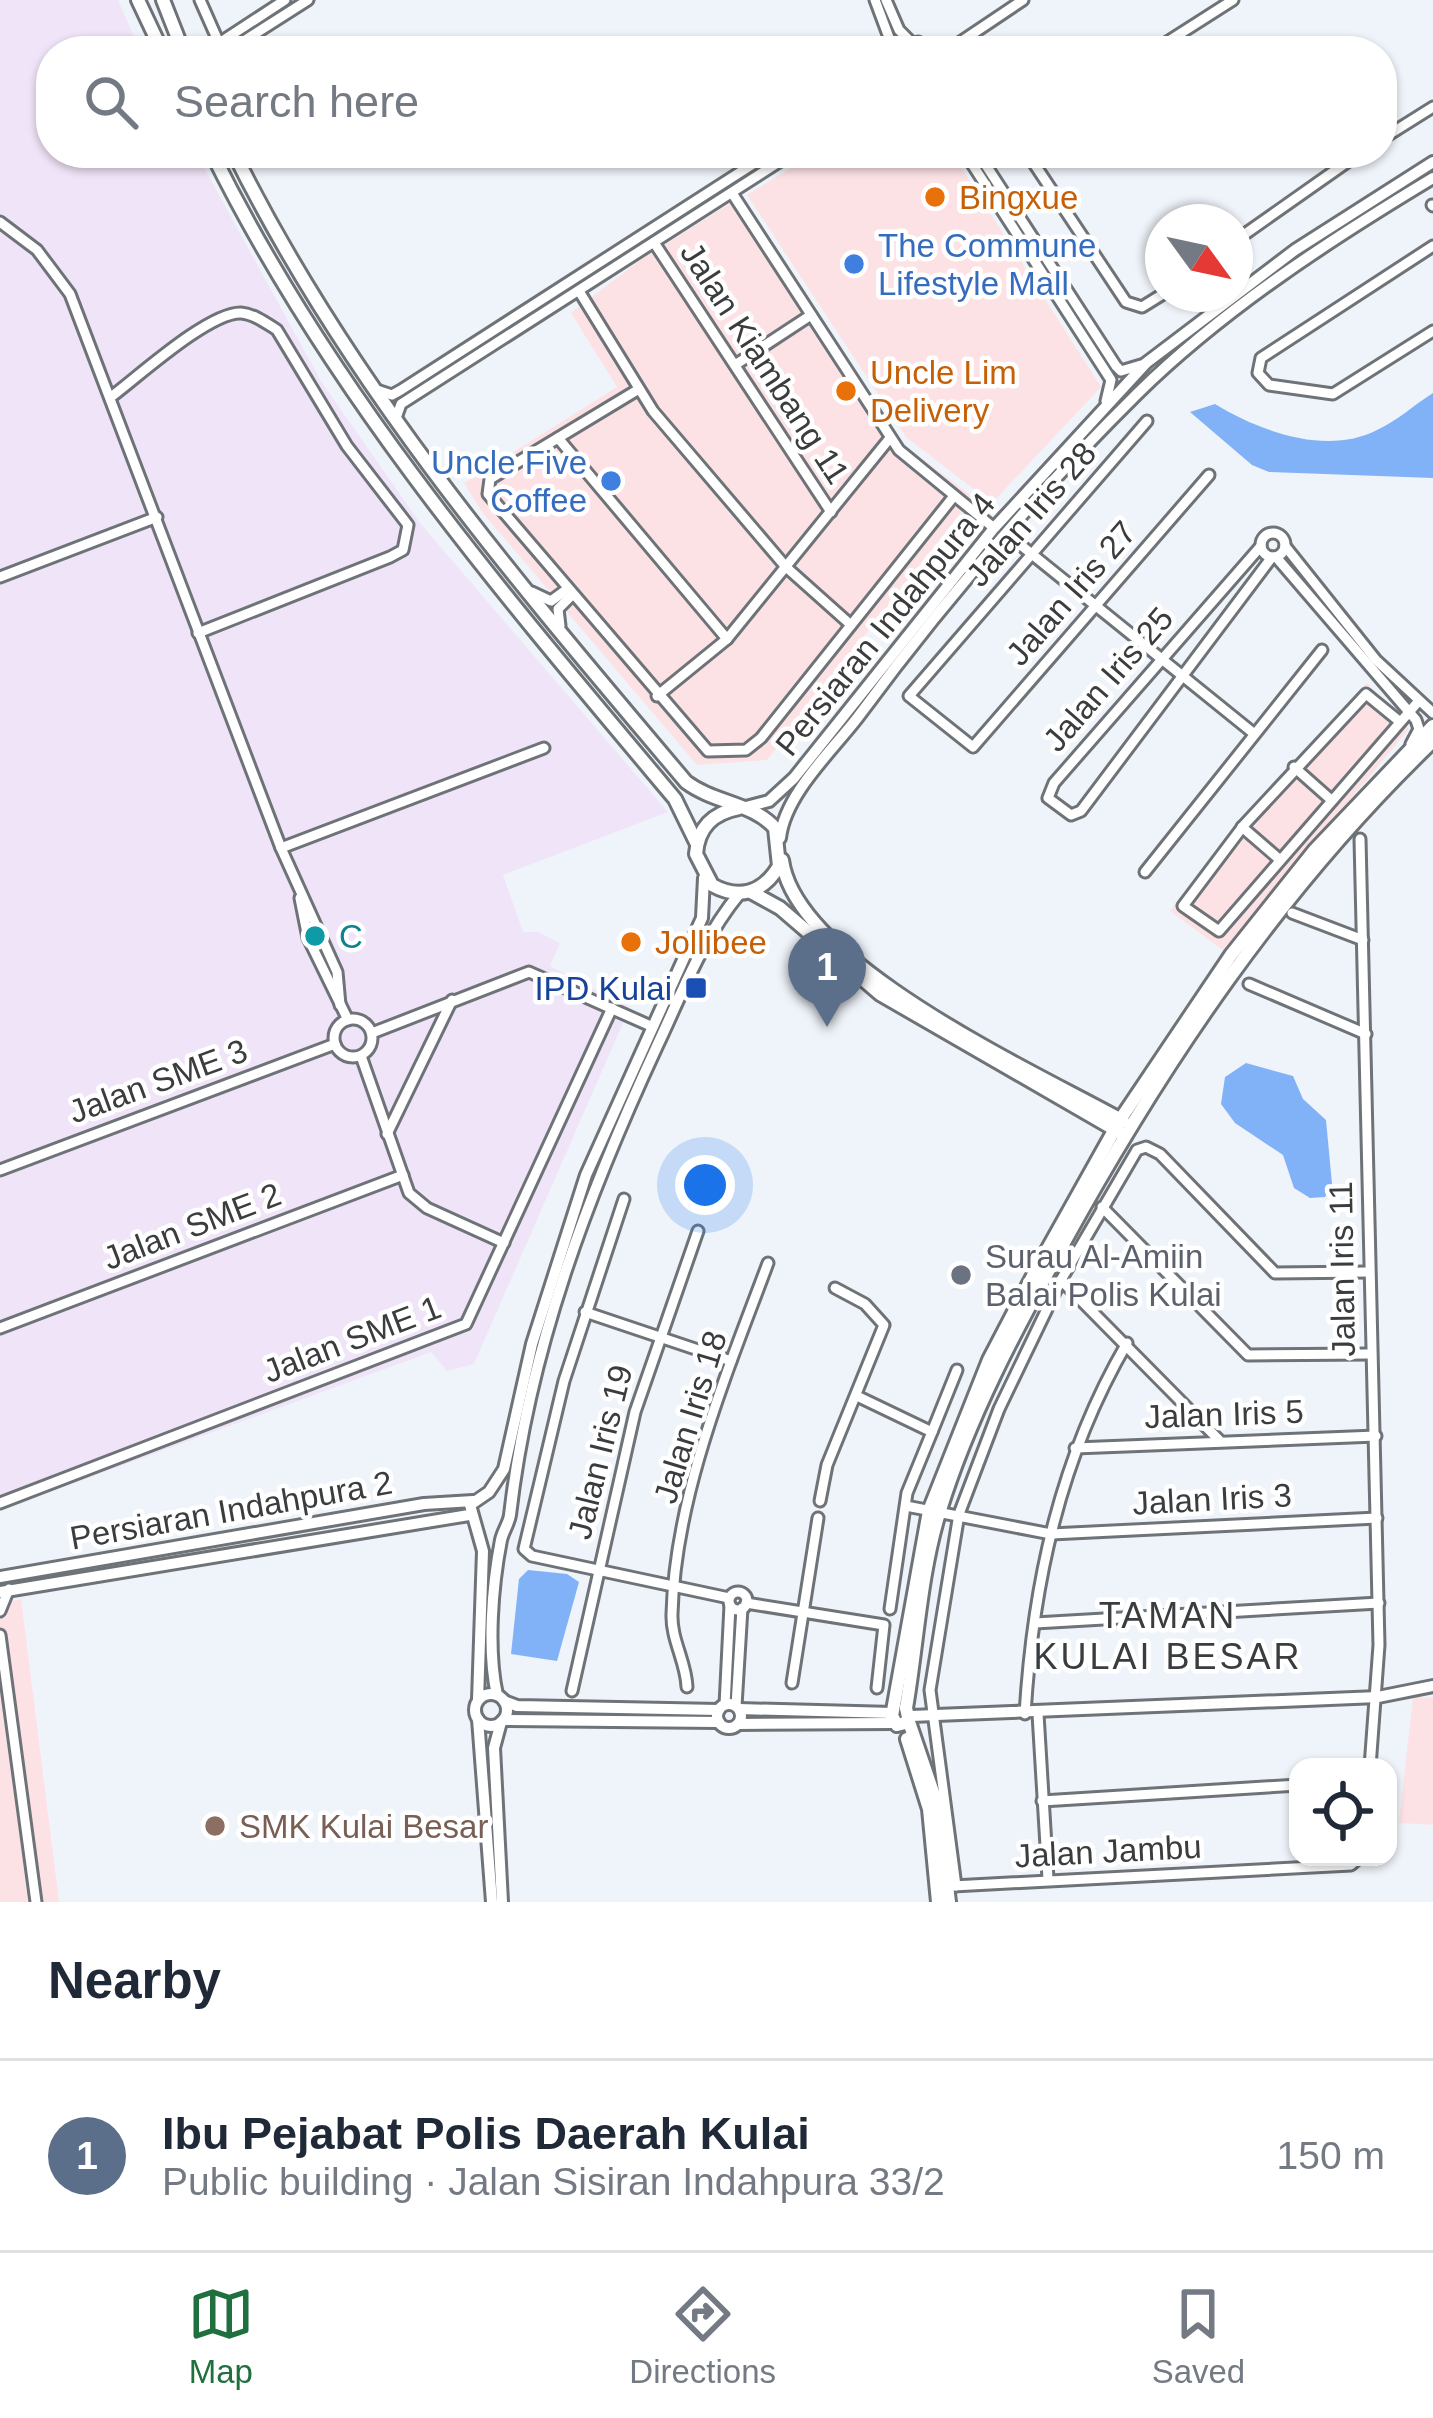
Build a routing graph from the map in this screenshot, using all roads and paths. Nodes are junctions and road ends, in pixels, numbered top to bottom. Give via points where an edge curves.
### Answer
1 (138, 0) edge
2 (163, 0) edge
3 (200, 0) edge
4 (285, 0) edge
5 (308, 0) edge
6 (875, 0) edge
7 (886, 0) edge
8 (1023, 0) edge
9 (1233, 0) edge
10 (155, 36) edge
11 (179, 36) edge
12 (218, 36) edge
13 (238, 36) edge
14 (243, 36) edge
15 (891, 36) edge
16 (908, 36) edge
17 (969, 36) edge
18 (1177, 36) edge
19 (1433, 107) edge
20 (1397, 130) edge
21 (1433, 162) edge
22 (220, 168) edge
23 (243, 168) edge
24 (747, 168) edge
25 (770, 168) edge
26 (974, 168) edge
27 (988, 168) edge
28 (1037, 168) edge
29 (1339, 168) edge
30 (1433, 178) edge
31 (732, 193) junction
32 (0, 222) edge
33 (1253, 228) edge
34 (655, 244) junction
35 (1433, 246) edge
36 (579, 291) junction
37 (1145, 305) edge
38 (811, 315) junction
39 (1433, 332) edge
40 (1146, 363) junction
41 (735, 365) junction
42 (372, 387) junction
43 (640, 389) junction
44 (111, 397) junction
45 (1097, 416) junction
46 (1147, 421) dead end
47 (395, 423) junction
48 (559, 438) junction
49 (890, 438) junction
50 (1209, 475) dead end
51 (954, 496) junction
52 (830, 512) junction
53 (157, 517) junction
54 (994, 528) junction
55 (1007, 534) junction
56 (1261, 546) junction
57 (1285, 546) junction
58 (1032, 554) junction
59 (1274, 557) junction
60 (786, 567) junction
61 (0, 577) edge
62 (1234, 578) junction
63 (518, 582) junction
64 (1248, 590) junction
65 (569, 593) junction
66 (1096, 606) junction
67 (851, 626) junction
68 (198, 633) junction
69 (566, 639) junction
70 (728, 639) junction
71 (1322, 650) dead end
72 (1160, 658) junction
73 (1184, 677) junction
74 (657, 696) junction
75 (1413, 707) junction
76 (1433, 713) edge
77 (1399, 722) junction
78 (1433, 726) edge
79 (1252, 732) junction
80 (1433, 741) edge
81 (973, 747) joint
82 (544, 748) dead end
83 (1409, 748) junction
84 (1294, 767) junction
85 (1329, 798) junction
86 (739, 808) junction
87 (1242, 827) junction
88 (1360, 839) dead end
89 (697, 843) junction
90 (781, 847) junction
91 (281, 848) junction
92 (1279, 859) junction
93 (1145, 872) dead end
94 (703, 874) junction
95 (745, 893) junction
96 (1292, 913) dead end
97 (1363, 940) junction
98 (1249, 984) dead end
99 (452, 1000) junction
100 (612, 1008) junction
101 (348, 1020) junction
102 (653, 1027) junction
103 (372, 1033) junction
104 (1366, 1034) junction
105 (335, 1044) junction
106 (361, 1056) junction
107 (1122, 1127) junction
108 (387, 1134) junction
109 (0, 1170) edge
110 (403, 1175) junction
111 (624, 1198) dead end
112 (1102, 1207) junction
113 (698, 1231) dead end
114 (504, 1243) junction
115 (768, 1263) dead end
116 (1368, 1272) junction
117 (1061, 1280) junction
118 (836, 1288) dead end
119 (585, 1312) junction
120 (0, 1328) edge
121 (658, 1336) junction
122 (1127, 1343) junction
123 (1369, 1354) junction
124 (731, 1361) junction
125 (957, 1370) dead end
126 (859, 1397) junction
127 (932, 1432) junction
128 (1376, 1436) junction
129 (1219, 1440) junction
130 (1075, 1448) junction
131 (489, 1492) junction
132 (472, 1501) junction
133 (820, 1502) dead end
134 (0, 1503) edge
135 (508, 1504) junction
136 (906, 1506) junction
137 (934, 1512) junction
138 (959, 1514) junction
139 (469, 1515) junction
140 (818, 1517) dead end
141 (1377, 1518) junction
142 (505, 1527) junction
143 (477, 1528) junction
144 (1051, 1534) junction
145 (598, 1574) junction
146 (1, 1576) edge
147 (674, 1589) junction
148 (5, 1590) edge
149 (730, 1602) junction
150 (1379, 1603) junction
151 (744, 1606) junction
152 (890, 1609) dead end
153 (0, 1611) edge
154 (804, 1612) junction
155 (1035, 1623) junction
156 (0, 1636) edge
157 (734, 1646) junction
158 (908, 1662) junction
159 (932, 1666) junction
160 (792, 1683) dead end
161 (1433, 1686) edge
162 (687, 1687) dead end
163 (877, 1688) dead end
164 (572, 1691) dead end
165 (1378, 1697) junction
166 (501, 1698) junction
167 (478, 1700) junction
168 (14, 1709) junction
169 (727, 1710) junction
170 (0, 1712) edge
171 (937, 1714) junction
172 (1031, 1714) junction
173 (901, 1717) junction
174 (478, 1719) junction
175 (502, 1721) junction
176 (738, 1724) junction
177 (1371, 1758) edge
178 (1289, 1786) edge
179 (1042, 1801) junction
180 (1331, 1866) edge
181 (1048, 1880) junction
182 (952, 1886) junction
183 (36, 1902) edge
184 (492, 1902) edge
185 (502, 1902) edge
186 (938, 1902) edge
187 (949, 1902) edge

1 - 10 main road
2 - 11 main road
3 - 12 street
4 - 13 street
5 - 14 street
6 - 15 street
7 - 16 street
8 - 17 street
9 - 18 street
19 - 20 street
21 - 40 street, Persiaran Indahpura 4 via 1295,250
22 - 89 main road via 386,443 472,559 674,799
23 - 42 main road
24 - 42 street via 401,390
25 - 31 street
26 - 45 street via 1111,380
27 - 40 street via 1115,366
28 - 37 street via 1126,302
29 - 33 street
30 - 55 street, Persiaran Indahpura 4 via 1303,260 1180,356
31 - 34 street
31 - 38 street
32 - 44 street via 37,250 70,294
34 - 36 street
34 - 41 street, Jalan Kiambang 11
35 - 39 street via 1262,358 1258,373 1269,386 1334,394
36 - 43 street
36 - 47 street via 401,404
38 - 41 street
38 - 49 street
40 - 45 street, Persiaran Indahpura 4
41 - 52 street, Jalan Kiambang 11
42 - 47 main road
43 - 48 street
43 - 60 street
44 - 53 street
44 - 68 street via 219,317 260,319 277,329 347,446 408,525 403,550 390,557
45 - 54 street, Persiaran Indahpura 4
46 - 58 street, Jalan Iris 28
47 - 63 main road
48 - 65 street via 490,478 488,494
48 - 70 street
49 - 51 street
49 - 52 street
50 - 66 street, Jalan Iris 27
51 - 54 street
51 - 67 street
52 - 60 street
53 - 61 street
53 - 68 street
54 - 86 street, Persiaran Indahpura 4 via 782,792
55 - 58 street
55 - 90 street, Persiaran Indahpura 4 via 802,791 784,818
56 - 57 street via 1274,533
56 - 59 street
56 - 62 street, Jalan Iris 25
57 - 59 street, Jalan Iris 25
57 - 75 street
58 - 66 street
58 - 81 street, Jalan Iris 28 via 909,696
59 - 64 street, Jalan Iris 25
59 - 75 street
60 - 67 street
60 - 70 street
62 - 64 street
62 - 72 street, Jalan Iris 25
63 - 65 street via 547,601
63 - 69 main road
64 - 73 street, Jalan Iris 25
65 - 69 street via 557,612
65 - 74 street
66 - 72 street
66 - 81 street, Jalan Iris 27
67 - 74 street via 746,750 700,748
68 - 91 street
69 - 86 main road via 686,782
70 - 74 street
71 - 79 street
72 - 73 street
72 - 73 street, Jalan Iris 25 via 1048,798 1071,815 1081,812
73 - 79 street
75 - 76 street
75 - 77 street
75 - 83 street via 1419,729
77 - 84 street via 1366,694
77 - 85 street
78 - 83 main road
79 - 93 street
80 - 107 main road via 1292,893
82 - 91 street
83 - 107 main road via 1264,911
84 - 85 street
84 - 87 street
85 - 92 street
86 - 89 main road via 712,818
86 - 90 main road via 765,818
87 - 92 street
87 - 92 street via 1183,906 1219,931
88 - 97 street, Jalan Iris 11
89 - 94 main road
90 - 95 main road via 772,878
90 - 107 main road via 785,882 801,911 886,984
91 - 101 street via 337,972
94 - 95 main road via 724,892
94 - 102 street via 706,907
95 - 107 main road via 780,908 880,994
95 - 135 street via 708,935 580,1220 542,1344
96 - 97 street
97 - 104 street, Jalan Iris 11
98 - 104 street
99 - 100 street via 529,972
99 - 103 street
99 - 108 street
100 - 102 street
100 - 114 street, Jalan SME 1
101 - 103 street
101 - 105 street
102 - 131 street via 557,1255 503,1469
103 - 106 street
104 - 116 street, Jalan Iris 11
105 - 106 street via 346,1056
105 - 109 street, Jalan SME 3
106 - 108 street
107 - 137 main road via 989,1360
108 - 110 street
110 - 114 street via 416,1202
110 - 120 street, Jalan SME 2
111 - 119 street
112 - 116 street via 1146,1147 1275,1273
112 - 117 street
112 - 123 street via 1248,1355
113 - 121 street, Jalan Iris 19
114 - 134 street, Jalan SME 1 via 475,1312 452,1331
115 - 124 street, Jalan Iris 18
116 - 123 street, Jalan Iris 11
117 - 122 street
117 - 138 street
118 - 126 street via 884,1325
119 - 121 street
119 - 145 street via 524,1549
121 - 124 street
121 - 145 street, Jalan Iris 19
122 - 129 street
122 - 130 street
123 - 128 street, Jalan Iris 11
124 - 147 street, Jalan Iris 18
125 - 127 street
126 - 127 street
126 - 133 street via 827,1465
127 - 136 street
128 - 129 street, Jalan Iris 5
128 - 141 street, Jalan Iris 11
129 - 130 street, Jalan Iris 5
130 - 144 street
131 - 132 street
131 - 135 street
132 - 139 street
132 - 146 street, Persiaran Indahpura 2
135 - 142 street
136 - 137 street, Jalan Iris 3
136 - 152 street
137 - 138 street, Jalan Iris 3
137 - 158 main road
138 - 144 street, Jalan Iris 3
138 - 159 street
139 - 143 street
139 - 148 street, Persiaran Indahpura 2
140 - 154 street
141 - 144 street, Jalan Iris 3
141 - 150 street, Jalan Iris 11
142 - 143 street
142 - 166 street via 495,1612
143 - 167 street
144 - 155 street
145 - 147 street
145 - 164 street, Jalan Iris 19
147 - 149 street
147 - 162 street, Jalan Iris 18 via 671,1619
148 - 153 street
149 - 151 street via 740,1592
149 - 157 street
150 - 155 street
150 - 165 street, Jalan Iris 11
151 - 154 street
151 - 157 street
154 - 160 street
154 - 163 street via 884,1625
155 - 172 street
156 - 168 street
157 - 169 street
158 - 159 street
158 - 173 main road
159 - 171 street
161 - 165 street
165 - 172 street
165 - 177 street, Jalan Iris 11
166 - 167 street
166 - 169 street via 517,1706
166 - 175 street
167 - 174 street
168 - 170 street
168 - 183 street
169 - 173 street
169 - 175 street
169 - 176 street
169 - 176 street via 728,1728
171 - 172 street
171 - 173 street
171 - 182 street
172 - 179 street
173 - 176 street
173 - 182 main road via 937,1804
173 - 186 main road via 929,1809
174 - 175 street via 487,1726
174 - 184 street
175 - 185 street via 494,1748
178 - 179 street, Jalan Jambu
179 - 181 street
180 - 181 street, Jalan Jambu
181 - 182 street, Jalan Jambu
182 - 187 main road

